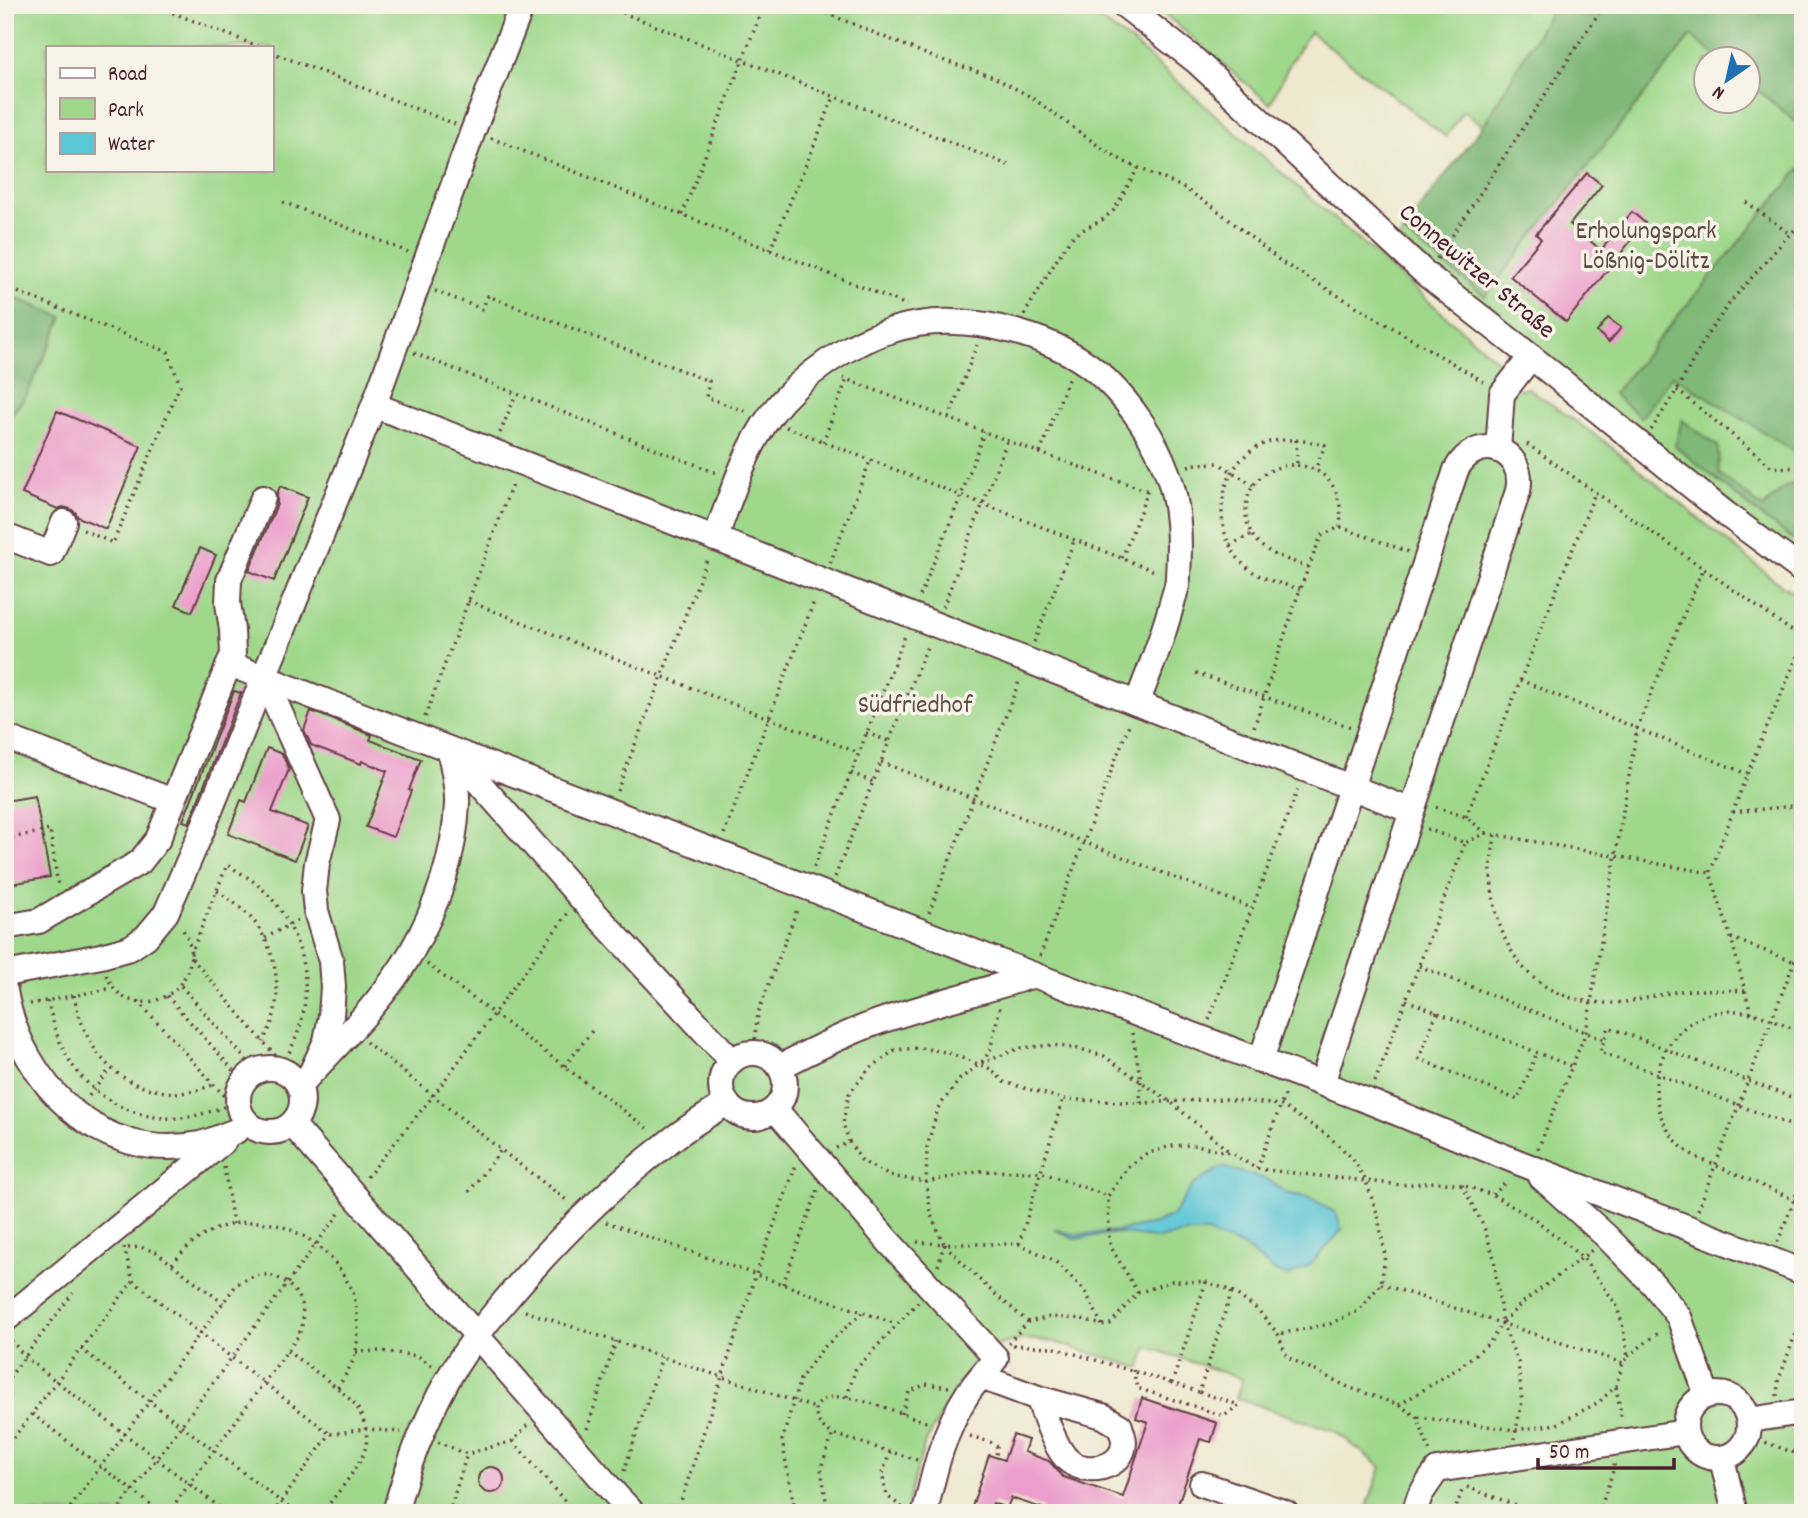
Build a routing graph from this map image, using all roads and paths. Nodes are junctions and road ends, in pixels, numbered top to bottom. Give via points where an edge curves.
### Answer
1 (153, 5) edge
2 (522, 5) edge
3 (603, 5) edge
4 (764, 5) edge
5 (807, 5) edge
6 (1124, 5) edge
7 (1604, 5) edge
8 (257, 46) edge
9 (273, 53) edge
10 (742, 60) junction
11 (835, 97) junction
12 (473, 131) junction
13 (1008, 165) dead end
14 (1138, 168) junction
15 (283, 202) dead end
16 (1746, 202) dead end
17 (682, 215) junction
18 (1803, 223) edge
19 (1790, 233) junction
20 (769, 250) junction
21 (426, 259) junction
22 (1427, 275) junction
23 (417, 284) junction
24 (5, 287) edge
25 (912, 307) dead end
26 (985, 324) junction
27 (1013, 330) junction
28 (395, 346) junction
29 (1531, 357) junction
30 (1077, 358) junction
31 (826, 363) junction
32 (847, 379) junction
33 (1677, 390) junction
34 (516, 394) junction
35 (1502, 394) junction
36 (374, 405) junction
37 (949, 418) junction
38 (767, 420) junction
39 (1500, 425) junction
40 (985, 432) junction
41 (1296, 440) junction
42 (1007, 441) junction
43 (823, 442) junction
44 (1640, 446) junction
45 (1498, 450) junction
46 (493, 452) junction
47 (1040, 453) junction
48 (870, 461) junction
49 (520, 463) junction
50 (1297, 464) junction
51 (1803, 468) edge
52 (1315, 470) junction
53 (1167, 472) junction
54 (1233, 472) junction
55 (737, 481) junction
56 (1253, 485) junction
57 (1148, 491) junction
58 (1595, 493) junction
59 (961, 496) junction
60 (263, 498) dead end
61 (1175, 502) junction
62 (983, 505) junction
63 (64, 522) joint
64 (1340, 527) junction
65 (1252, 534) junction
66 (5, 536) edge
67 (715, 539) junction
68 (1074, 541) junction
69 (1230, 545) junction
70 (1122, 559) junction
71 (1427, 559) junction
72 (1308, 567) junction
73 (1703, 568) junction
74 (1803, 571) edge
75 (822, 580) junction
76 (1178, 581) junction
77 (1300, 589) junction
78 (468, 601) junction
79 (913, 615) junction
80 (936, 625) junction
81 (1803, 641) edge
82 (1027, 660) junction
83 (229, 664) junction
84 (1196, 673) dead end
85 (264, 677) junction
86 (661, 677) junction
87 (1520, 680) junction
88 (1265, 697) junction
89 (1137, 703) junction
90 (769, 718) junction
91 (1637, 728) junction
92 (866, 733) junction
93 (1369, 734) junction
94 (418, 736) junction
95 (5, 737) edge
96 (889, 741) junction
97 (1247, 746) junction
98 (449, 748) junction
99 (859, 753) junction
100 (881, 762) junction
101 (1306, 769) junction
102 (850, 774) junction
103 (1747, 774) junction
104 (873, 782) junction
105 (1352, 787) junction
106 (974, 798) junction
107 (173, 801) junction
108 (1803, 805) edge
109 (609, 810) junction
110 (1412, 811) junction
111 (1733, 812) junction
112 (1466, 817) junction
113 (1486, 833) junction
114 (1495, 835) junction
115 (5, 839) edge
116 (1084, 842) junction
117 (1465, 843) junction
118 (717, 852) junction
119 (1616, 856) junction
120 (1710, 873) junction
121 (217, 890) junction
122 (817, 891) junction
123 (61, 908) junction
124 (1252, 908) junction
125 (316, 911) junction
126 (166, 914) junction
127 (290, 925) junction
128 (5, 927) edge
129 (922, 932) junction
130 (265, 938) junction
131 (1731, 938) junction
132 (1803, 939) edge
133 (411, 953) junction
134 (101, 956) junction
135 (190, 956) junction
136 (1794, 961) junction
137 (1803, 965) edge
138 (1419, 966) junction
139 (5, 974) edge
140 (1034, 975) junction
141 (181, 985) junction
142 (1004, 985) junction
143 (114, 988) junction
144 (1745, 991) junction
145 (74, 995) junction
146 (167, 996) junction
147 (7, 999) edge
148 (1406, 999) junction
149 (47, 1001) junction
150 (138, 1001) junction
151 (1590, 1002) junction
152 (1437, 1012) junction
153 (1137, 1013) junction
154 (1751, 1013) junction
155 (1771, 1020) junction
156 (351, 1030) junction
157 (592, 1031) dead end
158 (1586, 1032) junction
159 (1803, 1033) edge
160 (1202, 1038) junction
161 (1605, 1040) junction
162 (263, 1042) junction
163 (1666, 1049) junction
164 (1537, 1052) junction
165 (755, 1053) junction
166 (1261, 1060) junction
167 (732, 1061) junction
168 (980, 1064) junction
169 (565, 1066) junction
170 (1573, 1067) junction
171 (780, 1068) junction
172 (111, 1069) junction
173 (1294, 1073) junction
174 (1657, 1074) junction
175 (297, 1075) junction
176 (250, 1076) junction
177 (1141, 1080) junction
178 (1747, 1081) junction
179 (1322, 1083) junction
180 (214, 1085) junction
181 (93, 1090) junction
182 (1063, 1099) junction
183 (1368, 1101) junction
184 (1803, 1102) edge
185 (727, 1103) junction
186 (1140, 1103) junction
187 (1172, 1103) junction
188 (1280, 1105) junction
189 (1738, 1105) junction
190 (775, 1110) junction
191 (74, 1114) junction
192 (292, 1124) junction
193 (233, 1125) junction
194 (1803, 1130) edge
195 (849, 1142) junction
196 (667, 1143) junction
197 (501, 1150) junction
198 (1231, 1153) junction
199 (815, 1156) junction
200 (1715, 1164) junction
201 (1531, 1167) junction
202 (1257, 1169) junction
203 (1040, 1172) junction
204 (1803, 1177) edge
205 (1366, 1181) junction
206 (926, 1182) junction
207 (1462, 1185) junction
208 (470, 1192) dead end
209 (1108, 1195) junction
210 (1794, 1200) junction
211 (1803, 1203) edge
212 (586, 1215) junction
213 (233, 1224) junction
214 (1691, 1229) junction
215 (1606, 1236) junction
216 (118, 1244) junction
217 (944, 1244) junction
218 (1019, 1244) junction
219 (1583, 1258) junction
220 (1771, 1260) junction
221 (172, 1264) junction
222 (1803, 1272) edge
223 (756, 1274) junction
224 (133, 1281) junction
225 (1206, 1282) junction
226 (783, 1284) junction
227 (1381, 1284) junction
228 (932, 1288) junction
229 (1232, 1291) junction
230 (73, 1293) dead end
231 (1138, 1293) junction
232 (223, 1303) junction
233 (503, 1303) junction
234 (863, 1312) junction
235 (1803, 1313) edge
236 (1679, 1317) junction
237 (5, 1320) edge
238 (1028, 1322) junction
239 (1502, 1323) junction
240 (897, 1324) junction
241 (1101, 1325) junction
242 (5, 1333) edge
243 (200, 1334) junction
244 (1278, 1334) junction
245 (477, 1336) junction
246 (616, 1341) junction
247 (81, 1349) junction
248 (287, 1351) junction
249 (356, 1352) junction
250 (25, 1357) junction
251 (662, 1357) junction
252 (1628, 1357) junction
253 (1623, 1363) junction
254 (1133, 1370) junction
255 (722, 1377) junction
256 (449, 1378) junction
257 (57, 1381) junction
258 (264, 1382) junction
259 (5, 1383) edge
260 (1172, 1383) junction
261 (974, 1385) junction
262 (1616, 1386) junction
263 (337, 1389) junction
264 (1199, 1392) junction
265 (1707, 1395) junction
266 (847, 1397) junction
267 (1038, 1398) dead end
268 (149, 1401) junction
269 (794, 1401) junction
270 (1399, 1405) junction
271 (815, 1408) junction
272 (1803, 1412) edge
273 (32, 1414) junction
274 (902, 1414) junction
275 (1777, 1416) junction
276 (1417, 1417) junction
277 (1748, 1428) junction
278 (948, 1430) junction
279 (1516, 1430) junction
280 (1685, 1432) junction
281 (125, 1434) junction
282 (833, 1434) junction
283 (513, 1441) dead end
284 (1619, 1441) junction
285 (5, 1449) edge
286 (214, 1450) junction
287 (890, 1452) junction
288 (579, 1453) junction
289 (467, 1454) dead end
290 (1803, 1456) edge
291 (996, 1458) dead end
292 (1511, 1458) junction
293 (1722, 1459) junction
294 (101, 1466) junction
295 (936, 1466) junction
296 (1437, 1469) junction
297 (189, 1483) junction
298 (1202, 1485) dead end
299 (616, 1495) junction
300 (5, 1499) edge
301 (282, 1502) junction
302 (827, 1505) junction
303 (795, 1510) junction
304 (23, 1513) edge
305 (66, 1513) edge
306 (162, 1513) edge
307 (168, 1513) edge
308 (228, 1513) edge
309 (273, 1513) edge
310 (296, 1513) edge
311 (322, 1513) edge
312 (395, 1513) edge
313 (450, 1513) edge
314 (575, 1513) edge
315 (634, 1513) edge
316 (677, 1513) edge
317 (781, 1513) edge
318 (828, 1513) edge
319 (925, 1513) edge
320 (1286, 1513) edge
321 (1414, 1513) edge
322 (1454, 1513) edge
323 (1537, 1513) edge
324 (1599, 1513) edge
325 (1735, 1513) edge

1 - 8 path
2 - 12 street
3 - 10 path
4 - 10 path
5 - 14 path via 993,77
6 - 22 street, Connewitzer Straße via 1196,61
7 - 22 path
9 - 12 path
10 - 11 path
10 - 17 path
11 - 13 path
11 - 20 path
12 - 17 path
12 - 21 street
14 - 27 path via 1114,210 1075,234 1065,246
14 - 35 path via 1182,187 1283,264
15 - 21 path
16 - 19 path
17 - 20 path
18 - 19 path
19 - 33 path via 1732,300
20 - 25 path
21 - 23 street
22 - 29 street, Connewitzer Straße
23 - 28 street
23 - 38 path via 482,309 488,296 709,381 706,397
24 - 63 path via 169,352 180,385 113,543
26 - 27 street
26 - 31 street via 919,324 888,331
26 - 37 path
27 - 30 street
28 - 34 path
28 - 36 street
29 - 35 street
29 - 44 street, Connewitzer Straße
30 - 47 path
30 - 53 street via 1105,378 1129,405
31 - 32 path
31 - 38 street
32 - 37 path
32 - 43 path
33 - 44 path
33 - 51 path via 1772,467
34 - 46 path
34 - 55 path
35 - 39 street
36 - 46 street
36 - 85 street
37 - 40 path
38 - 43 path
38 - 55 street
39 - 45 street
39 - 58 path
40 - 42 path
40 - 59 path
41 - 50 path
41 - 52 path via 1325,445
41 - 54 path via 1268,442 1252,450
42 - 47 path
42 - 62 path
43 - 48 path
44 - 74 street, Connewitzer Straße
45 - 71 street via 1473,451 1460,462
45 - 110 street via 1517,466 1520,483
46 - 49 street
47 - 57 path
48 - 59 path
48 - 75 path
49 - 67 street
49 - 78 path
50 - 52 path
50 - 56 path via 1263,474
52 - 64 path via 1334,487
53 - 54 path via 1218,463
53 - 61 street
54 - 56 path
54 - 69 path via 1221,508
55 - 67 street
56 - 65 path via 1246,506
57 - 61 path
57 - 70 path
58 - 73 path
58 - 87 path
59 - 62 path
59 - 79 path
60 - 83 street via 229,580 233,653
61 - 76 street
62 - 68 path
62 - 80 path
63 - 66 street via 51,554
64 - 71 path
64 - 72 path via 1321,536
65 - 69 path
65 - 72 path via 1271,553
67 - 75 street
67 - 86 path
68 - 70 path
68 - 82 path
69 - 77 path via 1249,569
70 - 76 path
71 - 93 street
72 - 77 path
73 - 81 path
73 - 91 path
75 - 79 street
75 - 90 path
76 - 89 street
77 - 88 path
78 - 86 path
78 - 94 path
79 - 80 street
79 - 92 path
80 - 82 street
80 - 96 path
81 - 103 path
82 - 89 street
82 - 106 path
83 - 85 street
83 - 107 street
84 - 88 path
85 - 94 street
85 - 125 street via 328,820 317,863
85 - 126 street
86 - 90 path
86 - 109 path
87 - 91 path
87 - 112 path
88 - 93 path
88 - 97 path
89 - 97 street
89 - 116 path
90 - 99 path
90 - 118 path
91 - 103 path
91 - 119 path
92 - 96 path
92 - 99 path
93 - 105 street
94 - 98 street
95 - 107 street
96 - 100 path
97 - 101 street
98 - 109 street
98 - 133 street via 457,803 452,846 442,885
98 - 167 street
99 - 102 path
100 - 104 path
100 - 106 path
101 - 105 street
101 - 124 path
102 - 104 path
102 - 122 path
103 - 111 path
104 - 122 path
105 - 110 street
105 - 166 street
106 - 116 path
106 - 129 path
107 - 123 street via 158,839 140,862
108 - 111 path
109 - 118 street
110 - 112 path
110 - 117 path
110 - 179 street
111 - 120 path
112 - 113 path
113 - 114 path
113 - 117 path
114 - 119 path
114 - 151 path via 1490,869 1493,901 1512,952 1546,989
115 - 123 path via 50,830
116 - 124 path
116 - 140 path
117 - 138 path
118 - 122 street
119 - 120 path
119 - 151 path
120 - 131 path
121 - 127 path via 227,865 271,898
121 - 130 path via 252,919
121 - 135 path
122 - 129 street
122 - 165 path via 758,1013
123 - 128 street via 39,921
124 - 160 path
125 - 127 path
125 - 175 street via 331,961 331,1016 326,1041
126 - 134 street via 130,948
126 - 135 path via 180,924 189,941
127 - 130 path
127 - 175 path via 305,979 304,1009 295,1040
129 - 140 street
130 - 162 path via 278,990 273,1021
131 - 136 path
131 - 144 path
132 - 136 path
133 - 156 street
133 - 169 path
134 - 139 street
134 - 143 path
135 - 141 path
135 - 162 path
136 - 137 path
136 - 155 path
138 - 148 path
138 - 158 path
140 - 142 street
140 - 153 street
141 - 146 path
141 - 176 path
142 - 168 path via 990,1051
142 - 171 street via 878,1022
143 - 145 path
143 - 150 path via 125,998
144 - 151 path via 1707,989
144 - 154 path
145 - 149 path
145 - 172 path via 83,1028
146 - 150 path via 153,1002
146 - 176 path
147 - 149 path
147 - 191 street via 18,1036 37,1072
148 - 152 path
148 - 183 path
149 - 181 path via 62,1047
150 - 180 path
151 - 158 path
152 - 164 path
152 - 164 path via 1419,1059 1518,1100
153 - 160 street
153 - 177 path via 1132,1033
154 - 155 path
154 - 163 path via 1731,1010 1692,1022
155 - 159 path
155 - 178 path
156 - 175 street
156 - 197 path
157 - 169 path
158 - 161 path
158 - 170 path
160 - 166 street
161 - 163 path via 1609,1027
161 - 174 path via 1600,1052
162 - 175 path
163 - 174 path
163 - 178 path
164 - 170 path
165 - 167 street
165 - 171 street
166 - 173 street
167 - 185 street via 721,1083
168 - 177 path via 1020,1048 1053,1045 1104,1056
168 - 182 path via 1004,1082
168 - 195 path via 946,1052 894,1050 868,1070 849,1094 843,1123
168 - 206 path via 960,1079 938,1108 927,1147
169 - 196 path
170 - 201 path
171 - 190 street via 785,1088
172 - 180 path via 151,1090 191,1092
172 - 181 path
173 - 179 street
173 - 188 path
174 - 189 path
174 - 200 path via 1658,1110 1666,1129 1679,1145
175 - 176 street via 264,1068
175 - 192 street via 303,1102
176 - 193 street via 238,1097
177 - 186 path
177 - 187 path
178 - 184 path
178 - 189 path
179 - 183 street
180 - 193 path
181 - 191 path
181 - 193 path via 132,1112 155,1118 206,1113
182 - 186 path
182 - 203 path
183 - 201 street
185 - 190 street via 751,1117
185 - 196 street
186 - 187 path
187 - 188 path via 1225,1099
187 - 198 path
188 - 202 path
188 - 205 path via 1326,1134 1352,1158
189 - 194 path
189 - 200 path
190 - 199 street
191 - 193 street via 103,1132 134,1143 167,1146 200,1144
192 - 193 street via 268,1132
192 - 245 street
193 - 213 path
193 - 216 street
195 - 199 path
195 - 206 path via 862,1161 890,1176
196 - 212 street
197 - 208 path
197 - 212 path
198 - 202 path
198 - 209 path via 1196,1145 1146,1154 1128,1167
199 - 223 path
199 - 226 path
199 - 228 street
200 - 210 path
200 - 214 path
201 - 214 street
201 - 215 street
202 - 205 path
203 - 206 path via 981,1171
203 - 209 path
203 - 218 path
204 - 210 path
205 - 207 path
205 - 227 path via 1385,1256
206 - 217 path via 931,1215
207 - 219 path via 1493,1195 1535,1220
207 - 239 path via 1494,1258
209 - 231 path via 1109,1240
210 - 211 path
210 - 220 path
212 - 223 path
212 - 233 street
213 - 221 path via 190,1244
213 - 249 path via 261,1222 290,1229 317,1243 353,1292
214 - 220 street
215 - 219 path
215 - 236 street
216 - 221 path via 156,1252
216 - 224 path
216 - 237 street
217 - 218 path
217 - 238 path
218 - 241 path via 1055,1261 1085,1291
219 - 239 path
219 - 252 path via 1616,1304
220 - 222 street
221 - 232 path
223 - 226 path
223 - 255 path
224 - 243 path
224 - 247 path
225 - 229 path
225 - 231 path via 1172,1282
225 - 260 path
226 - 234 path
227 - 239 path
227 - 244 path via 1358,1311 1330,1324
228 - 240 path
228 - 261 street via 996,1358
229 - 244 path via 1258,1310
229 - 264 path
230 - 250 path
231 - 241 path via 1110,1324
232 - 243 path
232 - 248 path via 237,1284 253,1276 271,1276 287,1283 300,1297 304,1316 299,1335
233 - 245 street
233 - 246 path
234 - 240 path
234 - 269 path via 824,1348 800,1379
235 - 275 path via 1777,1382
236 - 252 path
236 - 265 street
238 - 241 path via 1049,1317
238 - 254 path via 1007,1345 1052,1347
239 - 253 path
239 - 270 path via 1490,1342 1460,1367
239 - 279 path via 1518,1362 1522,1402
240 - 266 path via 855,1370
242 - 250 path
243 - 258 path
243 - 268 path
244 - 270 path via 1287,1357 1348,1387
245 - 256 street
245 - 288 street
246 - 251 path
246 - 288 path
247 - 257 path
247 - 268 path
248 - 258 path
248 - 263 path
249 - 256 path via 380,1350 418,1356
249 - 263 path
250 - 257 path
250 - 259 path
251 - 255 path
251 - 299 path
252 - 253 path
253 - 262 path
254 - 260 path
254 - 264 path via 1137,1388 1224,1416 1239,1405
255 - 269 path
255 - 316 path
256 - 312 street via 421,1435
257 - 273 path
257 - 281 path
258 - 286 path
258 - 301 path via 330,1434
260 - 264 path
261 - 267 street
261 - 274 path via 926,1384 909,1392
261 - 278 street
262 - 279 path via 1599,1402 1557,1424
262 - 284 path
263 - 311 path via 357,1407 366,1429 366,1446
265 - 277 street via 1735,1399
265 - 280 street via 1690,1408
266 - 271 path via 830,1397
266 - 274 path
268 - 281 path
268 - 286 path
269 - 271 path
269 - 303 path via 782,1441
270 - 276 path
271 - 282 path via 822,1428
272 - 275 street
273 - 285 path
273 - 294 path
274 - 278 path
275 - 277 street
276 - 279 path
276 - 296 path
277 - 290 path
277 - 293 street via 1738,1450
278 - 291 path via 993,1443
278 - 295 street
279 - 292 path
280 - 284 street
280 - 293 street via 1699,1452
281 - 294 path
281 - 297 path
282 - 287 path
282 - 302 path via 821,1468
283 - 314 path
284 - 292 street
284 - 324 path
286 - 297 path
286 - 301 path
287 - 295 path
287 - 319 path via 882,1475 887,1496 902,1507
288 - 299 street
289 - 313 path
292 - 296 street
293 - 325 street
294 - 305 path
294 - 306 path
295 - 319 street
296 - 321 street
297 - 307 path
297 - 308 path
298 - 320 street
299 - 315 street
300 - 304 path
301 - 309 path
301 - 310 path
302 - 303 path
302 - 318 path
303 - 317 path
322 - 323 path via 1464,1486

